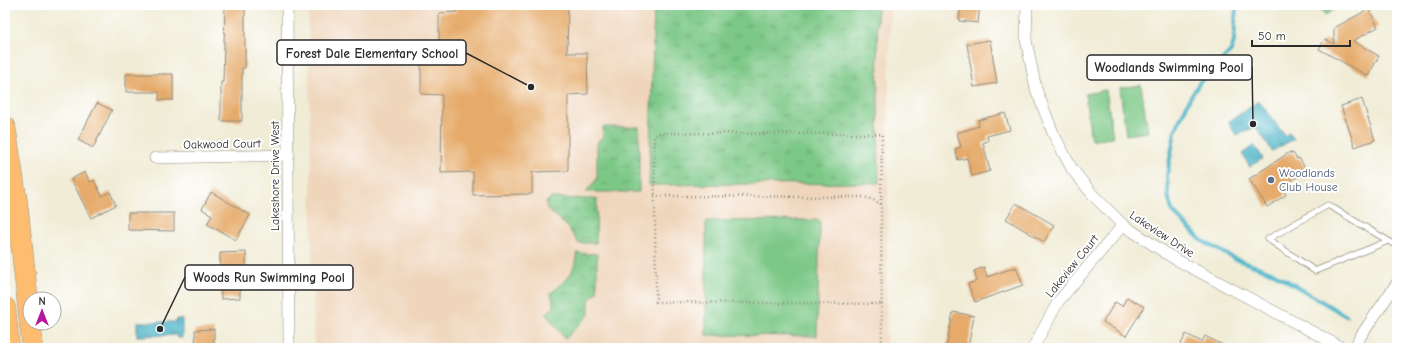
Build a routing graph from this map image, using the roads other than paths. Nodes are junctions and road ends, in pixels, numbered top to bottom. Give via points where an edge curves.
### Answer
1 (287, 5) edge
2 (1026, 5) edge
3 (5, 127) edge
4 (289, 155) junction
5 (155, 158) dead end
6 (1123, 225) junction
7 (1388, 241) junction
8 (1397, 246) edge
9 (1397, 283) edge
10 (27, 291) edge
11 (5, 308) edge
12 (31, 331) edge
13 (9, 348) edge
14 (33, 348) edge
15 (289, 348) edge
16 (1033, 348) edge
17 (1343, 348) edge
18 (1355, 348) edge

1 - 4 street, Lakeshore Drive West
2 - 6 street, Lakeview Drive via 1026,40 1036,88 1053,133 1072,169
3 - 10 highway
4 - 5 street, Oakwood Court
4 - 15 street, Lakeshore Drive West
6 - 16 street, Lakeview Court via 1058,302
6 - 17 street, Lakeview Drive via 1175,259
7 - 7 lane via 1328,205 1268,239 1315,271
7 - 8 lane
9 - 18 street
11 - 13 highway
12 - 14 highway

